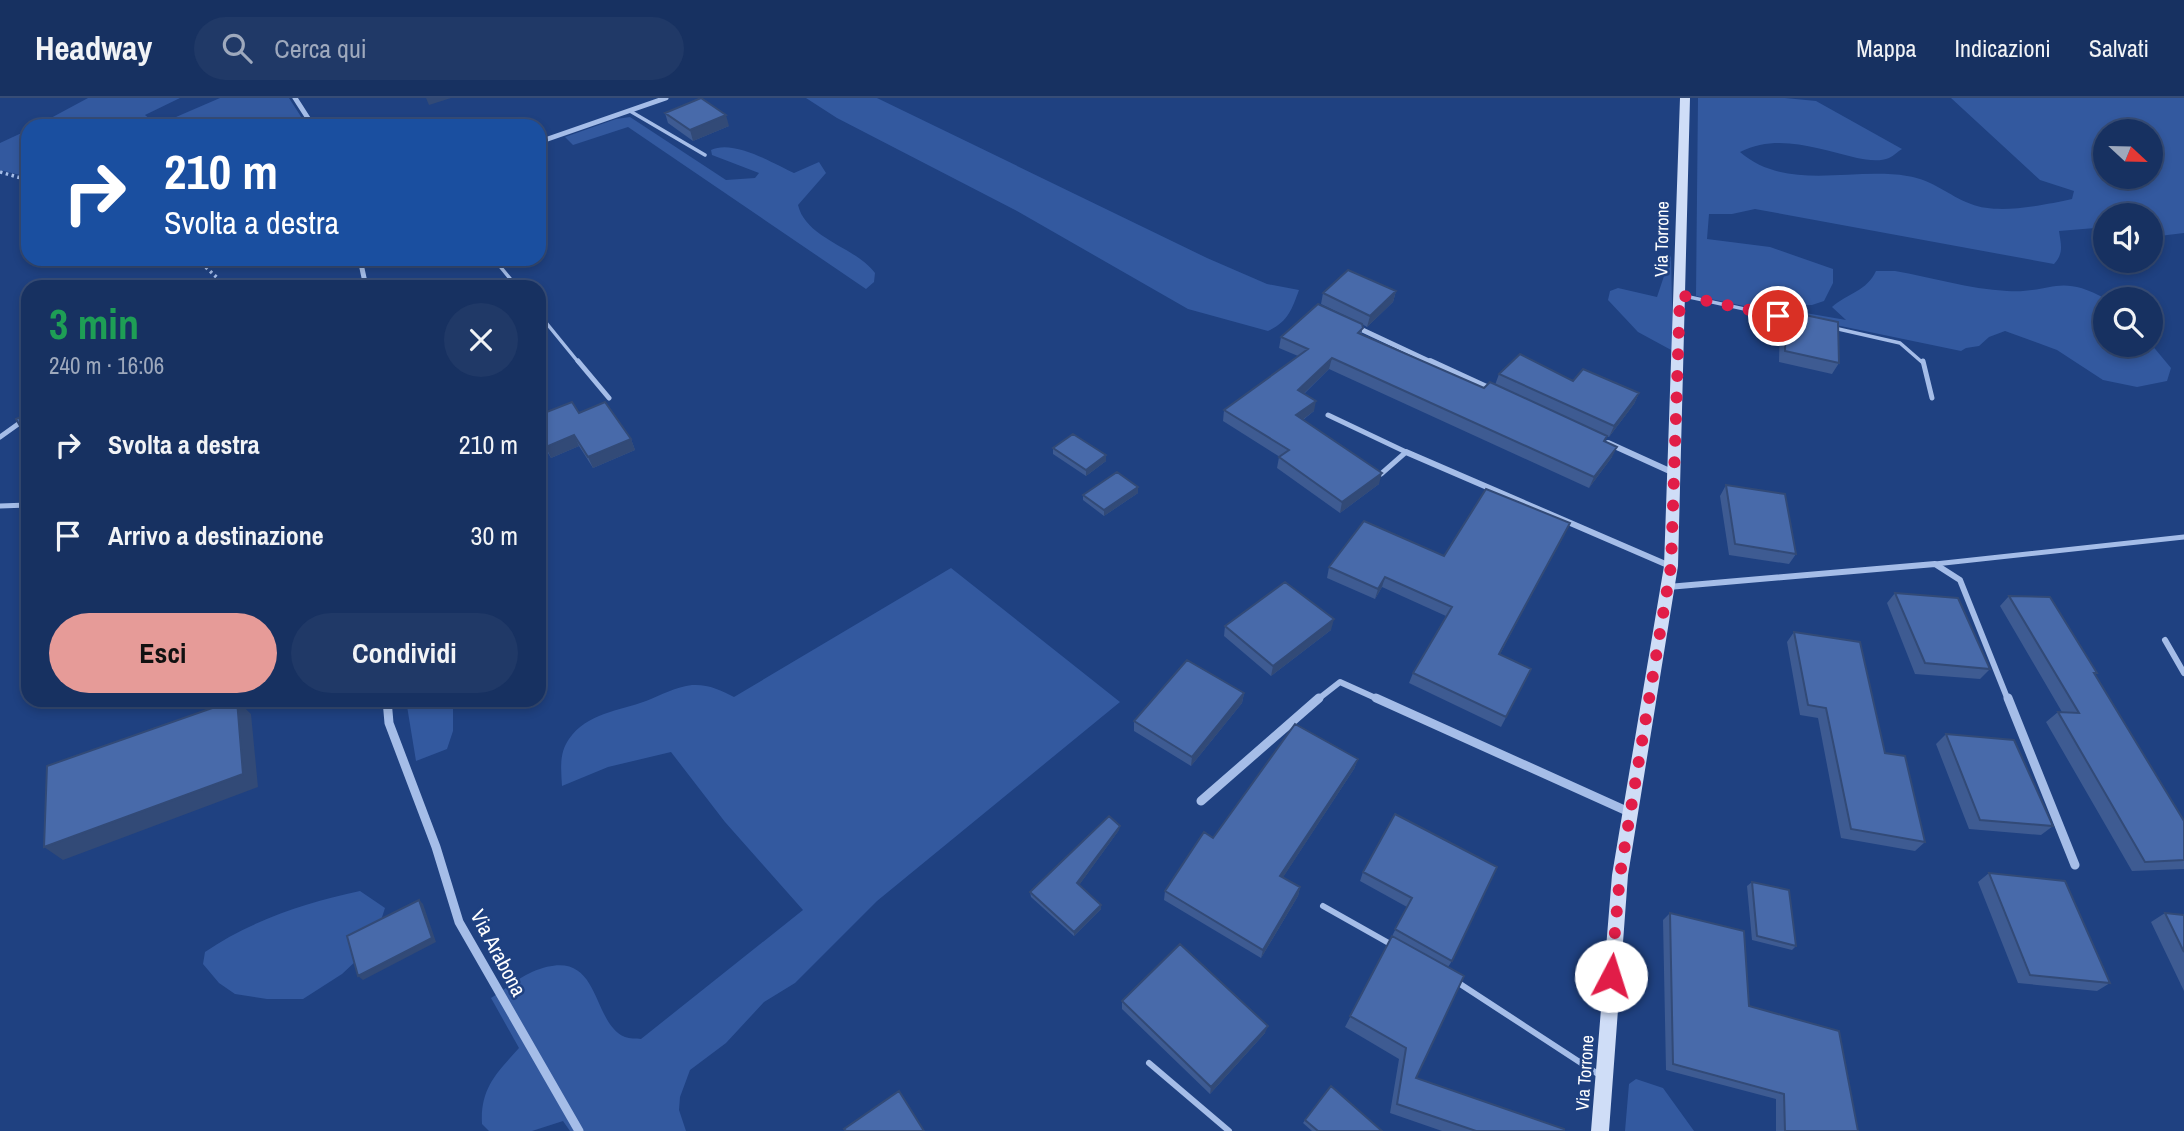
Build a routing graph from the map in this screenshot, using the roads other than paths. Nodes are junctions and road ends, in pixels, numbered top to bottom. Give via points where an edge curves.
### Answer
1 (295, 98) edge
2 (666, 98) edge
3 (1685, 98) edge
4 (630, 111) junction
5 (308, 119) edge
6 (546, 140) edge
7 (705, 155) dead end
8 (500, 266) edge
9 (511, 280) edge
10 (1680, 295) junction
11 (1797, 320) edge
12 (546, 322) edge
13 (1348, 324) edge
14 (1823, 326) edge
15 (1499, 393) edge
16 (609, 398) dead end
17 (1932, 398) dead end
18 (1328, 415) dead end
19 (21, 422) edge
20 (0, 437) edge
21 (1599, 439) edge
22 (1406, 452) junction
23 (1381, 474) edge
24 (1675, 474) junction
25 (21, 505) edge
26 (0, 506) edge
27 (2184, 537) edge
28 (1935, 564) junction
29 (1671, 566) junction
30 (1668, 587) junction
31 (2165, 640) dead end
32 (2184, 673) edge
33 (388, 707) edge
34 (1201, 801) dead end
35 (1630, 813) junction
36 (2075, 865) dead end
37 (1323, 906) dead end
38 (1396, 947) edge
39 (1445, 975) edge
40 (1149, 1063) dead end
41 (1603, 1077) junction
42 (579, 1131) edge
43 (1229, 1131) edge
44 (1600, 1131) edge

1 - 5 street
2 - 4 street
3 - 10 main road, Via Torrone
4 - 6 street
4 - 7 lane
8 - 9 lane
10 - 11 lane
10 - 24 main road, Via Torrone
12 - 16 lane
13 - 15 street
14 - 17 lane via 1900,343 1923,361
18 - 22 lane
19 - 20 lane
21 - 24 street
22 - 23 lane
22 - 29 street
24 - 29 main road, Via Torrone
25 - 26 lane
27 - 28 lane
28 - 30 street
28 - 36 street via 1960,580
29 - 30 main road, Via Torrone
30 - 35 main road, Via Torrone
31 - 32 street
33 - 42 street, Via Arabona via 389,723 459,922
34 - 35 street via 1340,682
35 - 41 main road, Via Torrone via 1620,875
37 - 38 lane
39 - 41 lane
40 - 43 lane
41 - 44 main road, Via Torrone

